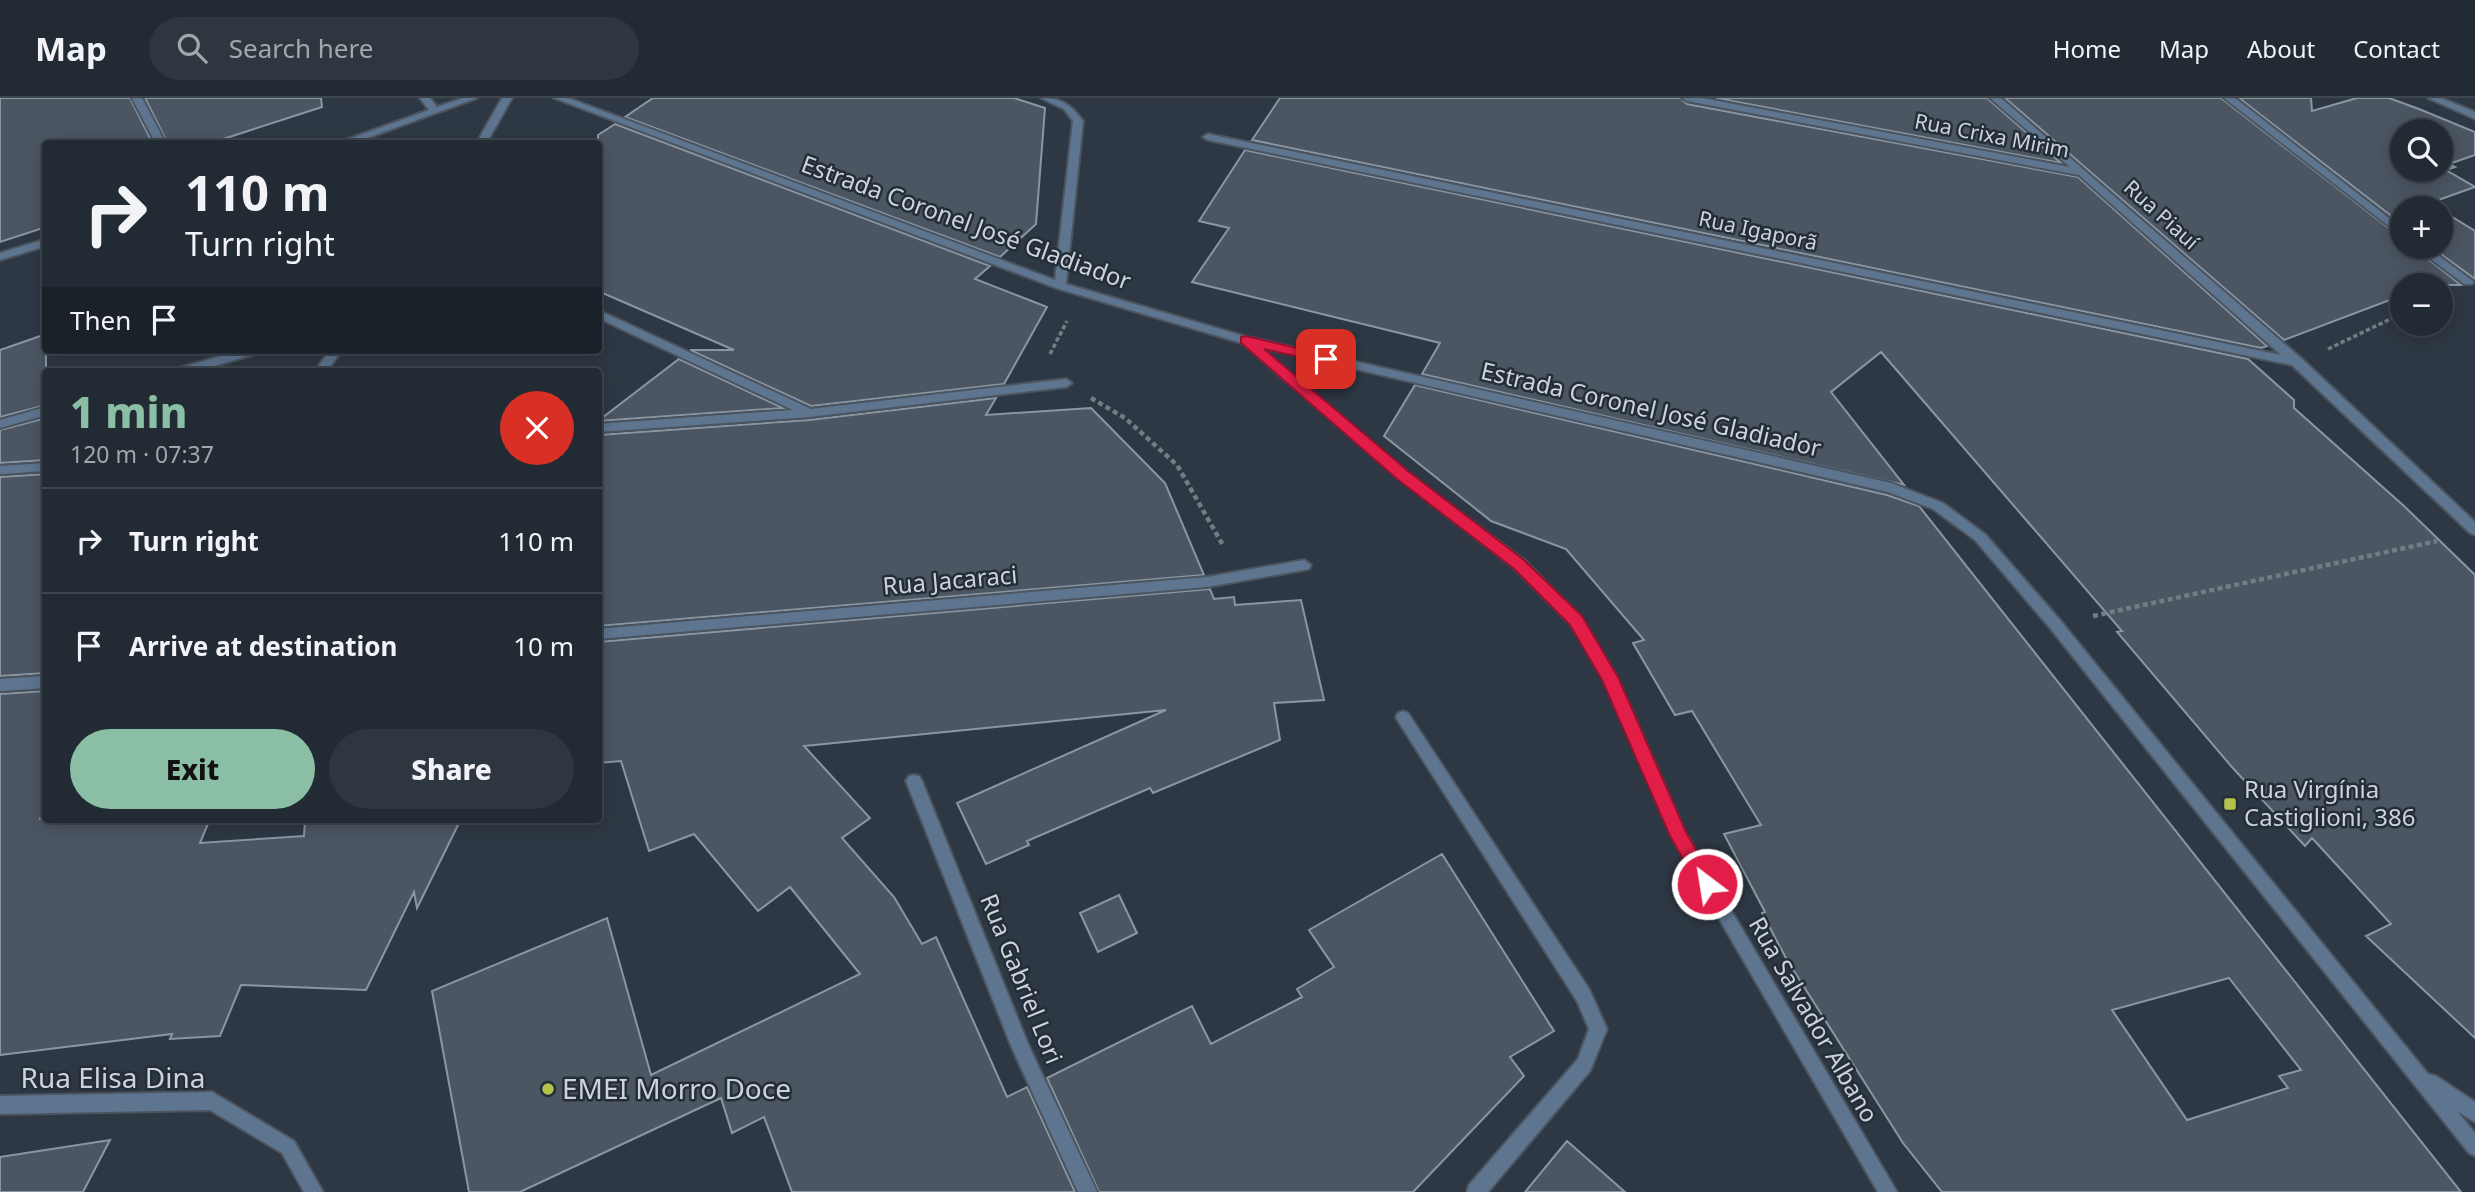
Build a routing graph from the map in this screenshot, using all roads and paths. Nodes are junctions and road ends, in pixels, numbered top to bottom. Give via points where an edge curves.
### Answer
1 (137, 98) edge
2 (425, 98) edge
3 (472, 98) edge
4 (507, 98) edge
5 (559, 98) edge
6 (1046, 98) edge
7 (1687, 98) edge
8 (1995, 98) edge
9 (2229, 98) edge
10 (2433, 98) edge
11 (435, 111) junction
12 (2475, 116) edge
13 (1208, 137) dead end
14 (159, 140) edge
15 (352, 140) edge
16 (483, 140) edge
17 (2084, 172) junction
18 (2390, 224) edge
19 (42, 243) edge
20 (0, 257) edge
21 (2436, 259) edge
22 (2468, 282) dead end
23 (1060, 286) junction
24 (1083, 293) junction
25 (602, 315) edge
26 (2390, 319) edge
27 (1246, 340) junction
28 (242, 354) edge
29 (2299, 363) junction
30 (193, 368) edge
31 (1066, 383) joint
32 (1032, 387) junction
33 (42, 412) edge
34 (809, 413) junction
35 (0, 424) edge
36 (602, 428) edge
37 (42, 467) edge
38 (0, 470) edge
39 (2475, 530) edge
40 (2448, 539) dead end
41 (1304, 565) dead end
42 (1238, 576) junction
43 (2055, 624) junction
44 (602, 634) edge
45 (42, 682) edge
46 (0, 685) edge
47 (1403, 717) dead end
48 (914, 781) dead end
49 (2417, 1073) junction
50 (0, 1105) edge
51 (2475, 1113) edge
52 (2475, 1147) edge
53 (314, 1192) edge
54 (1088, 1192) edge
55 (1476, 1192) edge
56 (1888, 1192) edge

1 - 14 street
2 - 11 street
3 - 11 street
4 - 16 street
5 - 23 street, Estrada Coronel José Gladiador
6 - 23 street via 1066,107 1078,121
7 - 17 street, Rua Crixa Mirim
8 - 17 street, Rua Piauí
9 - 18 street
10 - 12 street
11 - 15 street
13 - 29 street, Rua Igaporã
17 - 29 street, Rua Piauí
19 - 20 street
21 - 22 street
23 - 24 street, Estrada Coronel José Gladiador
24 - 27 street, Estrada Coronel José Gladiador
24 - 32 path
25 - 34 street
26 - 29 path
27 - 43 street, Estrada Coronel José Gladiador via 1891,488 1938,506 1980,537
27 - 56 street, Rua Salvador Albano via 1402,475 1519,564 1576,621 1610,677 1679,836
28 - 30 street
29 - 39 street, Rua Piauí
31 - 32 street
31 - 42 path via 1125,418 1177,465
32 - 34 street
33 - 35 street
34 - 36 street
37 - 38 street
40 - 43 path
41 - 42 street, Rua Jacaraci
42 - 44 street, Rua Jacaraci
43 - 49 street, Estrada Coronel José Gladiador
45 - 46 street
47 - 55 street via 1583,995 1598,1029 1584,1065
48 - 54 street, Rua Gabriel Lori via 1021,1048
49 - 51 street
49 - 52 street, Estrada Coronel José Gladiador
50 - 53 street, Rua Elisa Dina via 212,1101 288,1147

